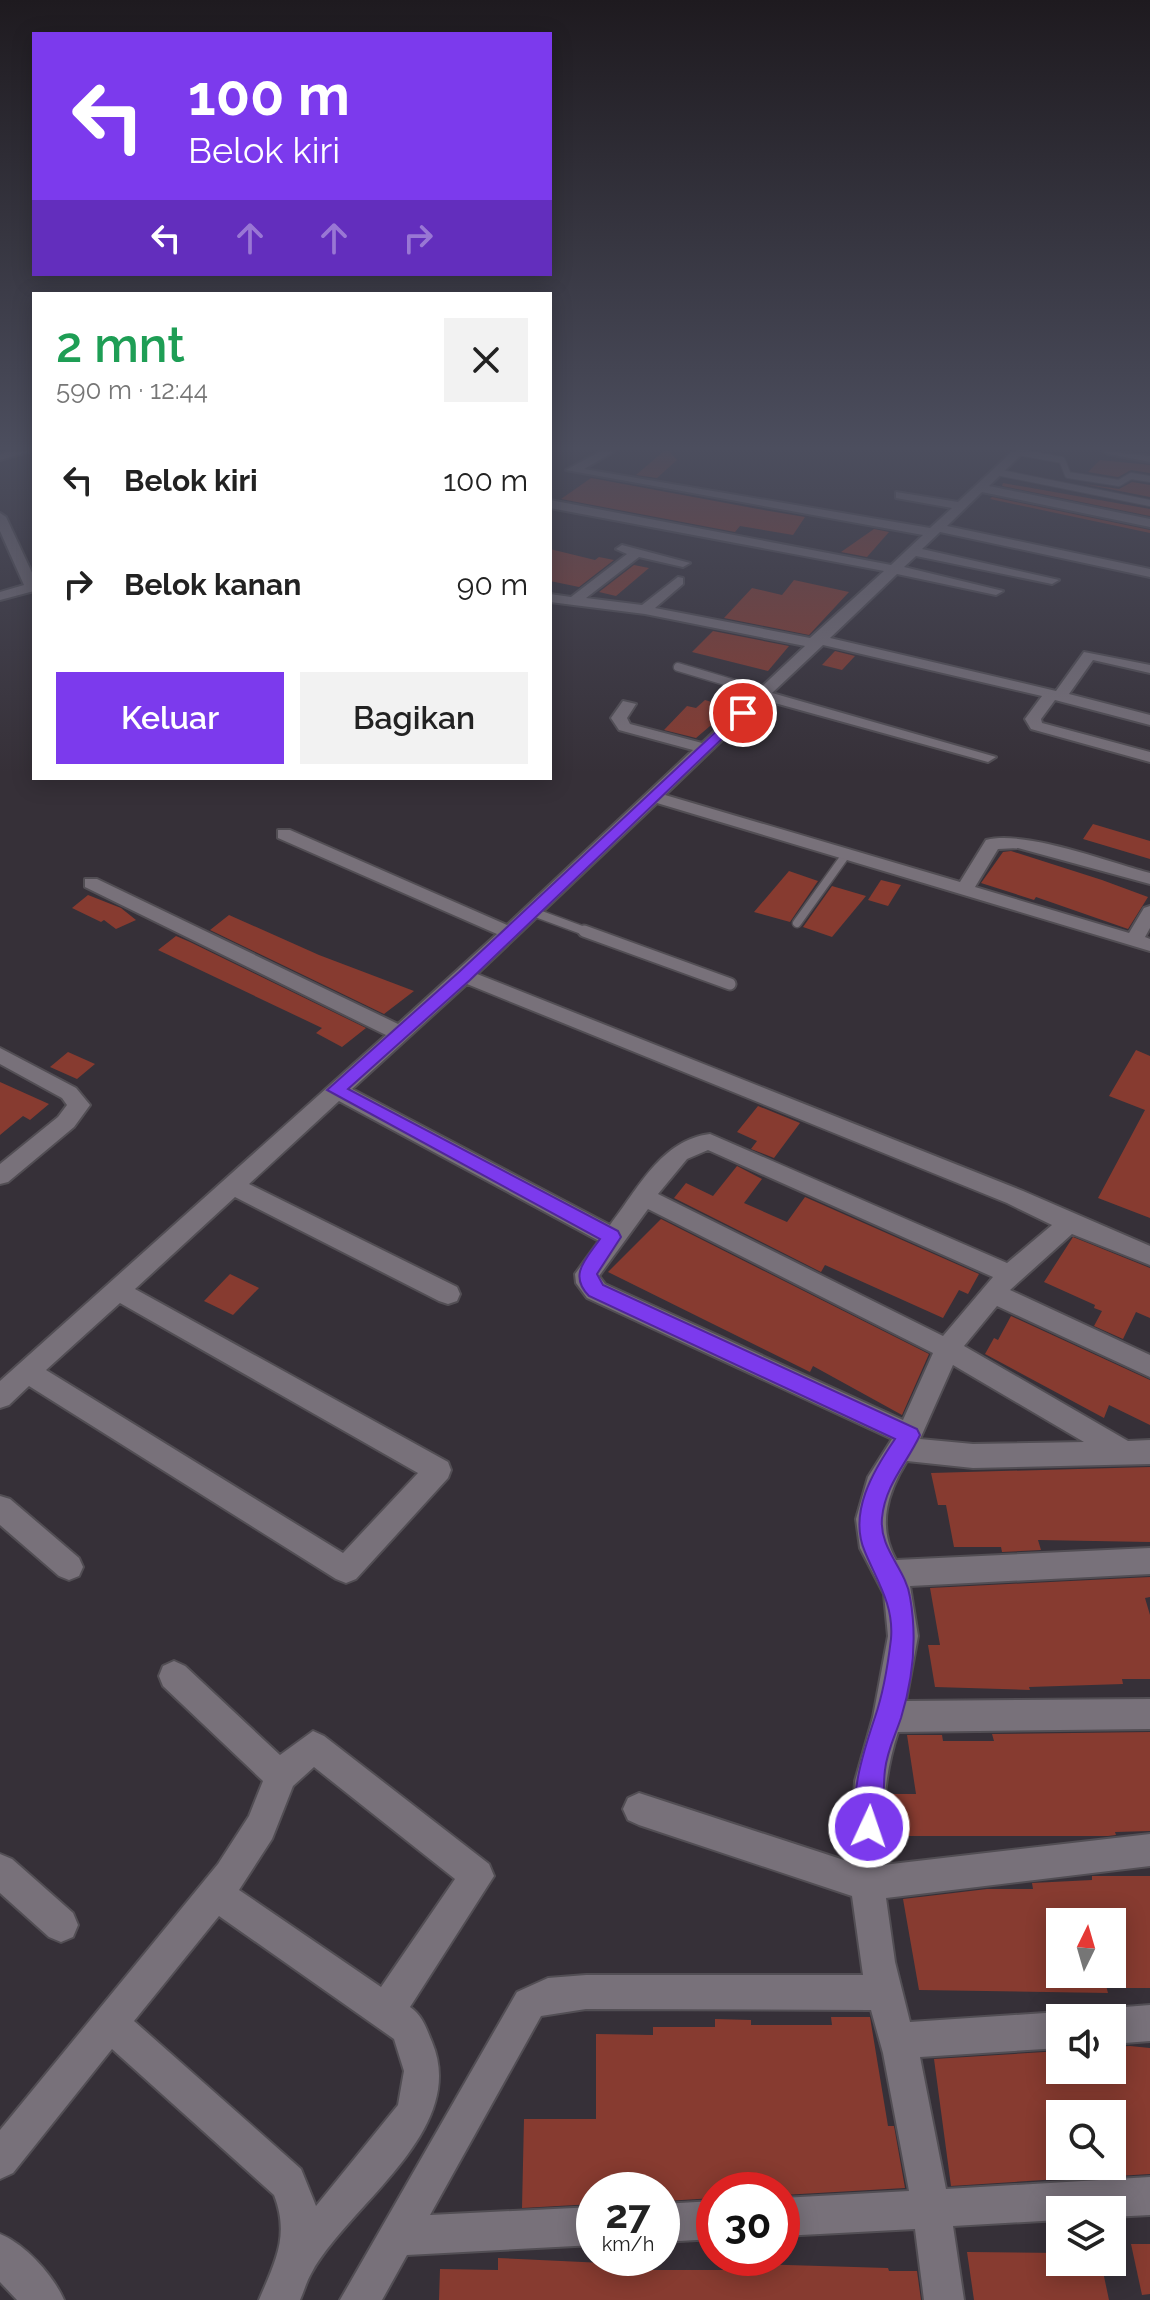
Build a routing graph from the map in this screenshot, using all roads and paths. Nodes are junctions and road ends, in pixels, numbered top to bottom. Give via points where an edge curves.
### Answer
1 (629, 558) edge
2 (661, 558) edge
3 (837, 558) edge
4 (904, 558) edge
5 (947, 558) edge
6 (1076, 558) edge
7 (683, 563) dead end
8 (893, 569) junction
9 (1150, 573) edge
10 (30, 574) edge
11 (1052, 580) dead end
12 (678, 581) dead end
13 (996, 591) dead end
14 (0, 596) edge
15 (552, 598) edge
16 (574, 601) junction
17 (645, 610) junction
18 (814, 641) junction
19 (678, 667) dead end
20 (1150, 669) edge
21 (764, 694) junction
22 (1056, 695) junction
23 (628, 704) dead end
24 (1150, 720) edge
25 (704, 748) junction
26 (988, 757) dead end
27 (1150, 757) edge
28 (652, 796) junction
29 (284, 834) dead end
30 (845, 856) junction
31 (1150, 879) edge
32 (91, 883) dead end
33 (965, 888) junction
34 (533, 912) junction
35 (1150, 912) edge
36 (797, 923) dead end
37 (510, 933) junction
38 (1142, 942) edge
39 (464, 976) junction
40 (730, 984) dead end
41 (399, 1033) junction
42 (0, 1055) edge
43 (336, 1090) junction
44 (0, 1176) edge
45 (232, 1186) junction
46 (644, 1197) junction
47 (1069, 1223) junction
48 (612, 1237) junction
49 (1150, 1256) edge
50 (1002, 1284) junction
51 (117, 1290) junction
52 (448, 1294) dead end
53 (947, 1349) junction
54 (1150, 1367) edge
55 (28, 1372) junction
56 (0, 1397) edge
57 (904, 1442) junction
58 (1137, 1452) edge
59 (0, 1508) edge
60 (1150, 1561) edge
61 (69, 1567) dead end
62 (889, 1574) junction
63 (174, 1676) dead end
64 (1150, 1714) edge
65 (888, 1717) junction
66 (280, 1776) junction
67 (639, 1809) dead end
68 (1150, 1850) edge
69 (0, 1871) edge
70 (866, 1884) junction
71 (215, 1893) junction
72 (61, 1925) dead end
73 (884, 1993) junction
74 (386, 2011) junction
75 (110, 2023) junction
76 (1150, 2023) edge
77 (1126, 2025) edge
78 (1046, 2031) edge
79 (899, 2041) junction
80 (0, 2160) edge
81 (1150, 2196) edge
82 (933, 2209) junction
83 (800, 2216) edge
84 (576, 2227) edge
85 (397, 2236) junction
86 (0, 2253) edge
87 (302, 2253) junction
88 (44, 2300) edge
89 (279, 2300) edge
90 (360, 2300) edge
91 (944, 2300) edge

1 - 16 street
2 - 7 street
3 - 8 street
4 - 8 street
5 - 11 street
6 - 9 street
8 - 13 street
8 - 18 street
10 - 14 street via 30,588
12 - 17 street
15 - 16 street
16 - 17 street
17 - 18 street
18 - 21 street
18 - 22 street
19 - 21 lane
20 - 22 street via 1089,655
21 - 25 street
21 - 26 street
22 - 24 street
22 - 27 street via 1033,719 1036,726
23 - 25 street via 619,718 624,727
25 - 28 street
28 - 30 street
28 - 34 street
29 - 37 street
30 - 33 street
30 - 36 lane
31 - 33 street via 999,842 992,844
32 - 41 street
33 - 38 street
34 - 37 street
34 - 40 lane
35 - 38 street
37 - 39 street
39 - 41 street
39 - 47 street
41 - 43 street
42 - 44 street via 69,1093 79,1105
43 - 45 street
43 - 48 street
45 - 51 street
45 - 52 street
46 - 48 street
46 - 50 street via 683,1148 710,1142
46 - 53 street
47 - 49 street
47 - 50 street
48 - 57 street via 587,1274 596,1291
50 - 53 street
50 - 54 street
51 - 55 street
51 - 55 street via 438,1470 346,1570
53 - 57 street
53 - 58 street
55 - 56 street
57 - 58 street via 973,1456
57 - 62 street via 882,1477 870,1519 874,1548
59 - 61 street
60 - 62 street
62 - 65 street via 898,1592 903,1636
63 - 66 street
64 - 65 street
65 - 70 street via 872,1770
66 - 71 street via 266,1820
66 - 74 street via 313,1747 477,1876
67 - 70 street
68 - 70 street
69 - 72 street
70 - 73 street
71 - 74 street
71 - 75 street
73 - 79 street
73 - 85 street via 586,1992 548,1995 529,2004
74 - 87 street via 407,2026 421,2053 422,2092 412,2117
75 - 80 street
75 - 87 street via 288,2182 303,2219
76 - 77 street
78 - 79 street
79 - 82 street
81 - 82 street
82 - 83 street
82 - 91 street
84 - 85 street
85 - 90 street
86 - 88 street
87 - 89 street

